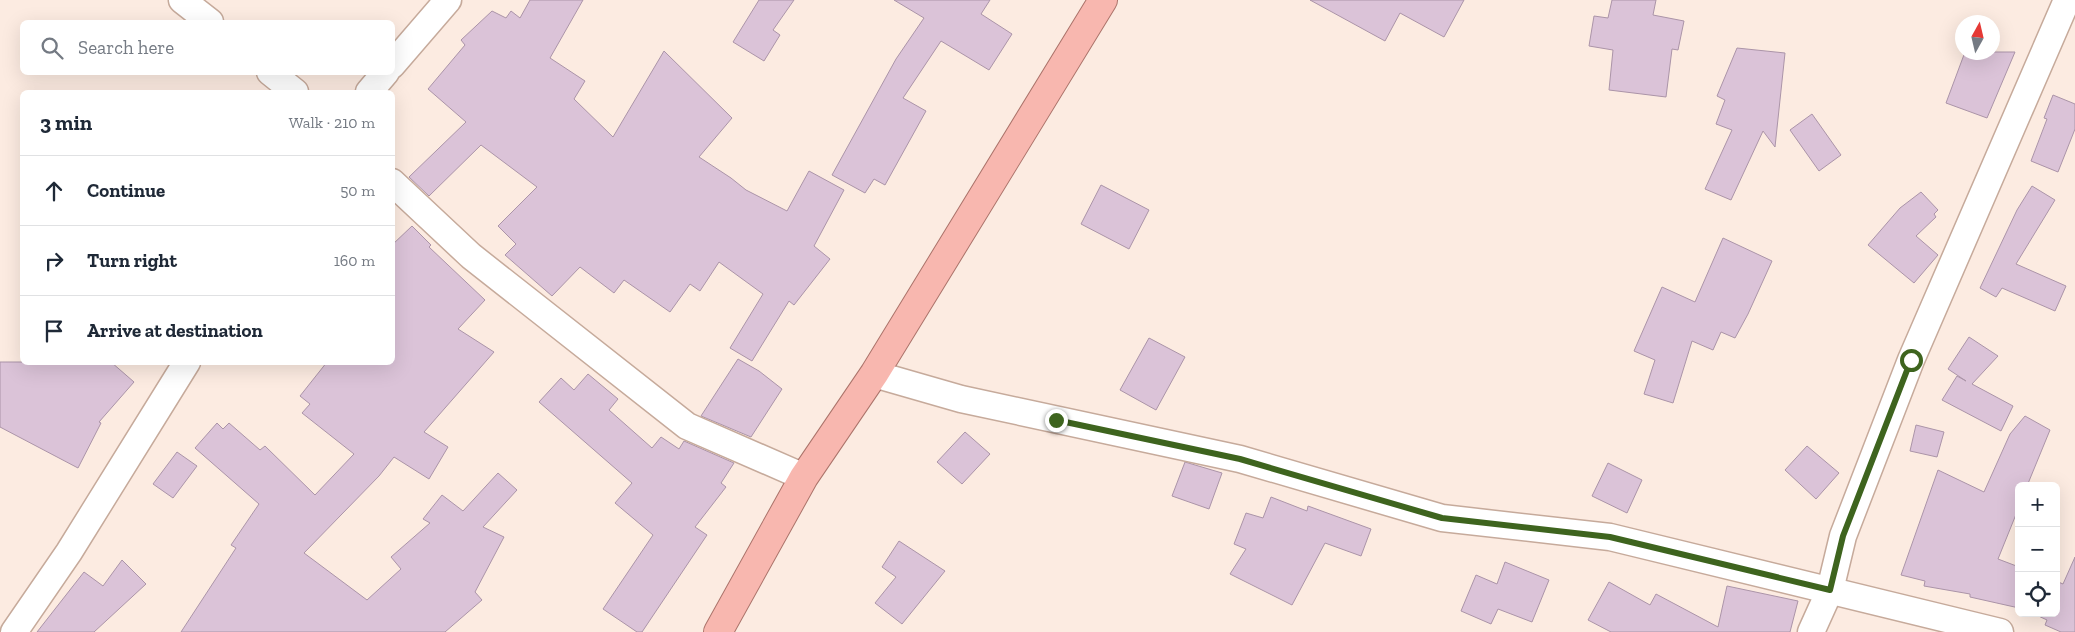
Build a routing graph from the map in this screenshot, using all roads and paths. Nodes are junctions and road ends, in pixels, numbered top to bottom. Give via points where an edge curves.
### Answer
1 (182, 0) edge
2 (448, 0) edge
3 (1103, 0) edge
4 (2067, 0) edge
5 (207, 20) edge
6 (395, 62) edge
7 (274, 75) edge
8 (383, 75) edge
9 (292, 90) edge
10 (371, 90) edge
11 (395, 185) edge
12 (185, 365) edge
13 (874, 374) junction
14 (804, 477) junction
15 (1830, 590) junction
16 (14, 632) edge
17 (718, 632) edge
18 (1811, 632) edge
19 (2000, 632) edge

1 - 5 street
2 - 6 street
3 - 13 highway
4 - 15 street via 1911,360 1843,536
7 - 9 street
8 - 10 street
11 - 14 street via 471,256 687,426
12 - 16 street via 69,552
13 - 14 highway
13 - 15 street via 961,399 1240,459 1442,518 1610,537
14 - 17 highway
15 - 18 street
15 - 19 street

